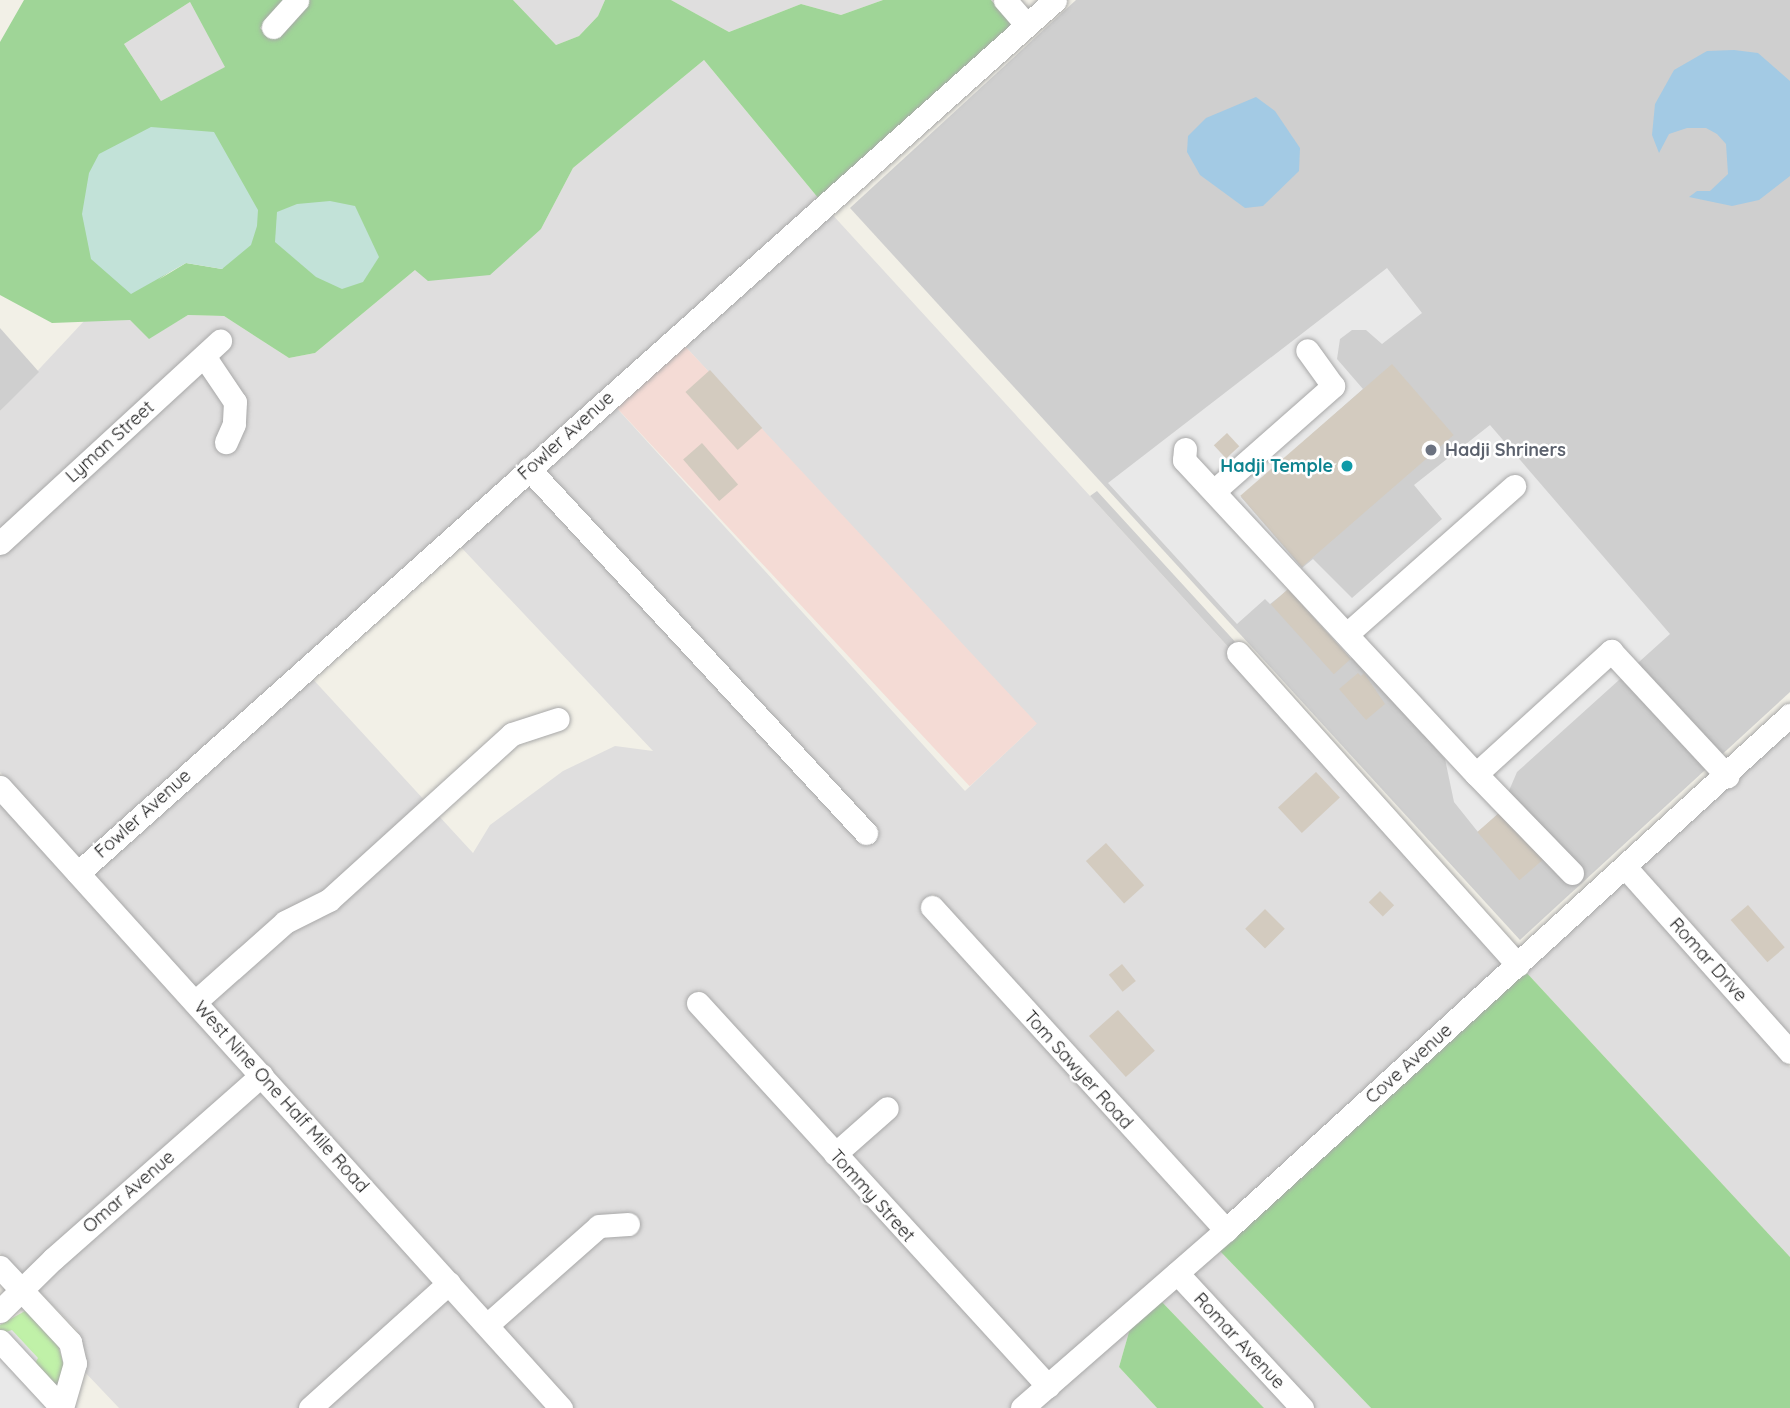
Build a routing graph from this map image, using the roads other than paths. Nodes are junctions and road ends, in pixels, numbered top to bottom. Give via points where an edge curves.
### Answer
1 (297, 0) edge
2 (1005, 0) edge
3 (1055, 0) edge
4 (1027, 25) junction
5 (273, 27) dead end
6 (1307, 350) dead end
7 (226, 442) dead end
8 (1185, 449) dead end
9 (530, 469) junction
10 (1514, 486) dead end
11 (1214, 491) junction
12 (0, 543) edge
13 (1348, 633) junction
14 (1238, 653) dead end
15 (1790, 715) edge
16 (558, 719) dead end
17 (1476, 774) junction
18 (1727, 776) junction
19 (0, 787) edge
20 (866, 833) dead end
21 (1626, 868) junction
22 (78, 873) junction
23 (1572, 873) dead end
24 (932, 907) dead end
25 (1518, 965) junction
26 (195, 1002) junction
27 (698, 1003) dead end
28 (1790, 1052) edge
29 (262, 1075) junction
30 (887, 1108) dead end
31 (835, 1154) junction
32 (628, 1224) dead end
33 (1226, 1230) junction
34 (0, 1268) edge
35 (1177, 1273) junction
36 (449, 1283) junction
37 (22, 1288) junction
38 (0, 1311) edge
39 (487, 1325) junction
40 (0, 1340) edge
41 (1048, 1386) junction
42 (62, 1408) edge
43 (310, 1408) edge
44 (561, 1408) edge
45 (1022, 1408) edge
46 (1302, 1408) edge

1 - 5 street
2 - 4 street
3 - 4 street, Fowler Avenue
4 - 9 street, Fowler Avenue
6 - 11 street via 1333,386
7 - 12 street, Lyman Street via 234,425 235,402 212,349
8 - 11 street via 1184,460
9 - 20 street
9 - 22 street, Fowler Avenue
10 - 13 street
11 - 13 street
13 - 17 street
14 - 25 street
15 - 18 street, Cove Avenue
16 - 26 street via 512,734 329,900 285,922
17 - 18 street via 1611,651
17 - 23 street
18 - 21 street, Cove Avenue
19 - 22 street, West Nine One Half Mile Road
21 - 25 street, Cove Avenue
21 - 28 street, Romar Drive
22 - 26 street, West Nine One Half Mile Road
24 - 33 street, Tom Sawyer Road
25 - 33 street, Cove Avenue
26 - 29 street, West Nine One Half Mile Road
27 - 31 street, Tommy Street
29 - 36 street, West Nine One Half Mile Road
29 - 37 street, Omar Avenue
30 - 31 street
31 - 41 street, Tommy Street
32 - 39 street via 606,1224 593,1231
33 - 35 street, Cove Avenue
34 - 37 street
35 - 41 street, Cove Avenue
35 - 46 street, Romar Avenue
36 - 39 street, West Nine One Half Mile Road
36 - 43 street
37 - 38 street, Omar Avenue
37 - 42 street via 70,1342 75,1363
39 - 44 street, West Nine One Half Mile Road
40 - 42 street
41 - 45 street, Cove Avenue

